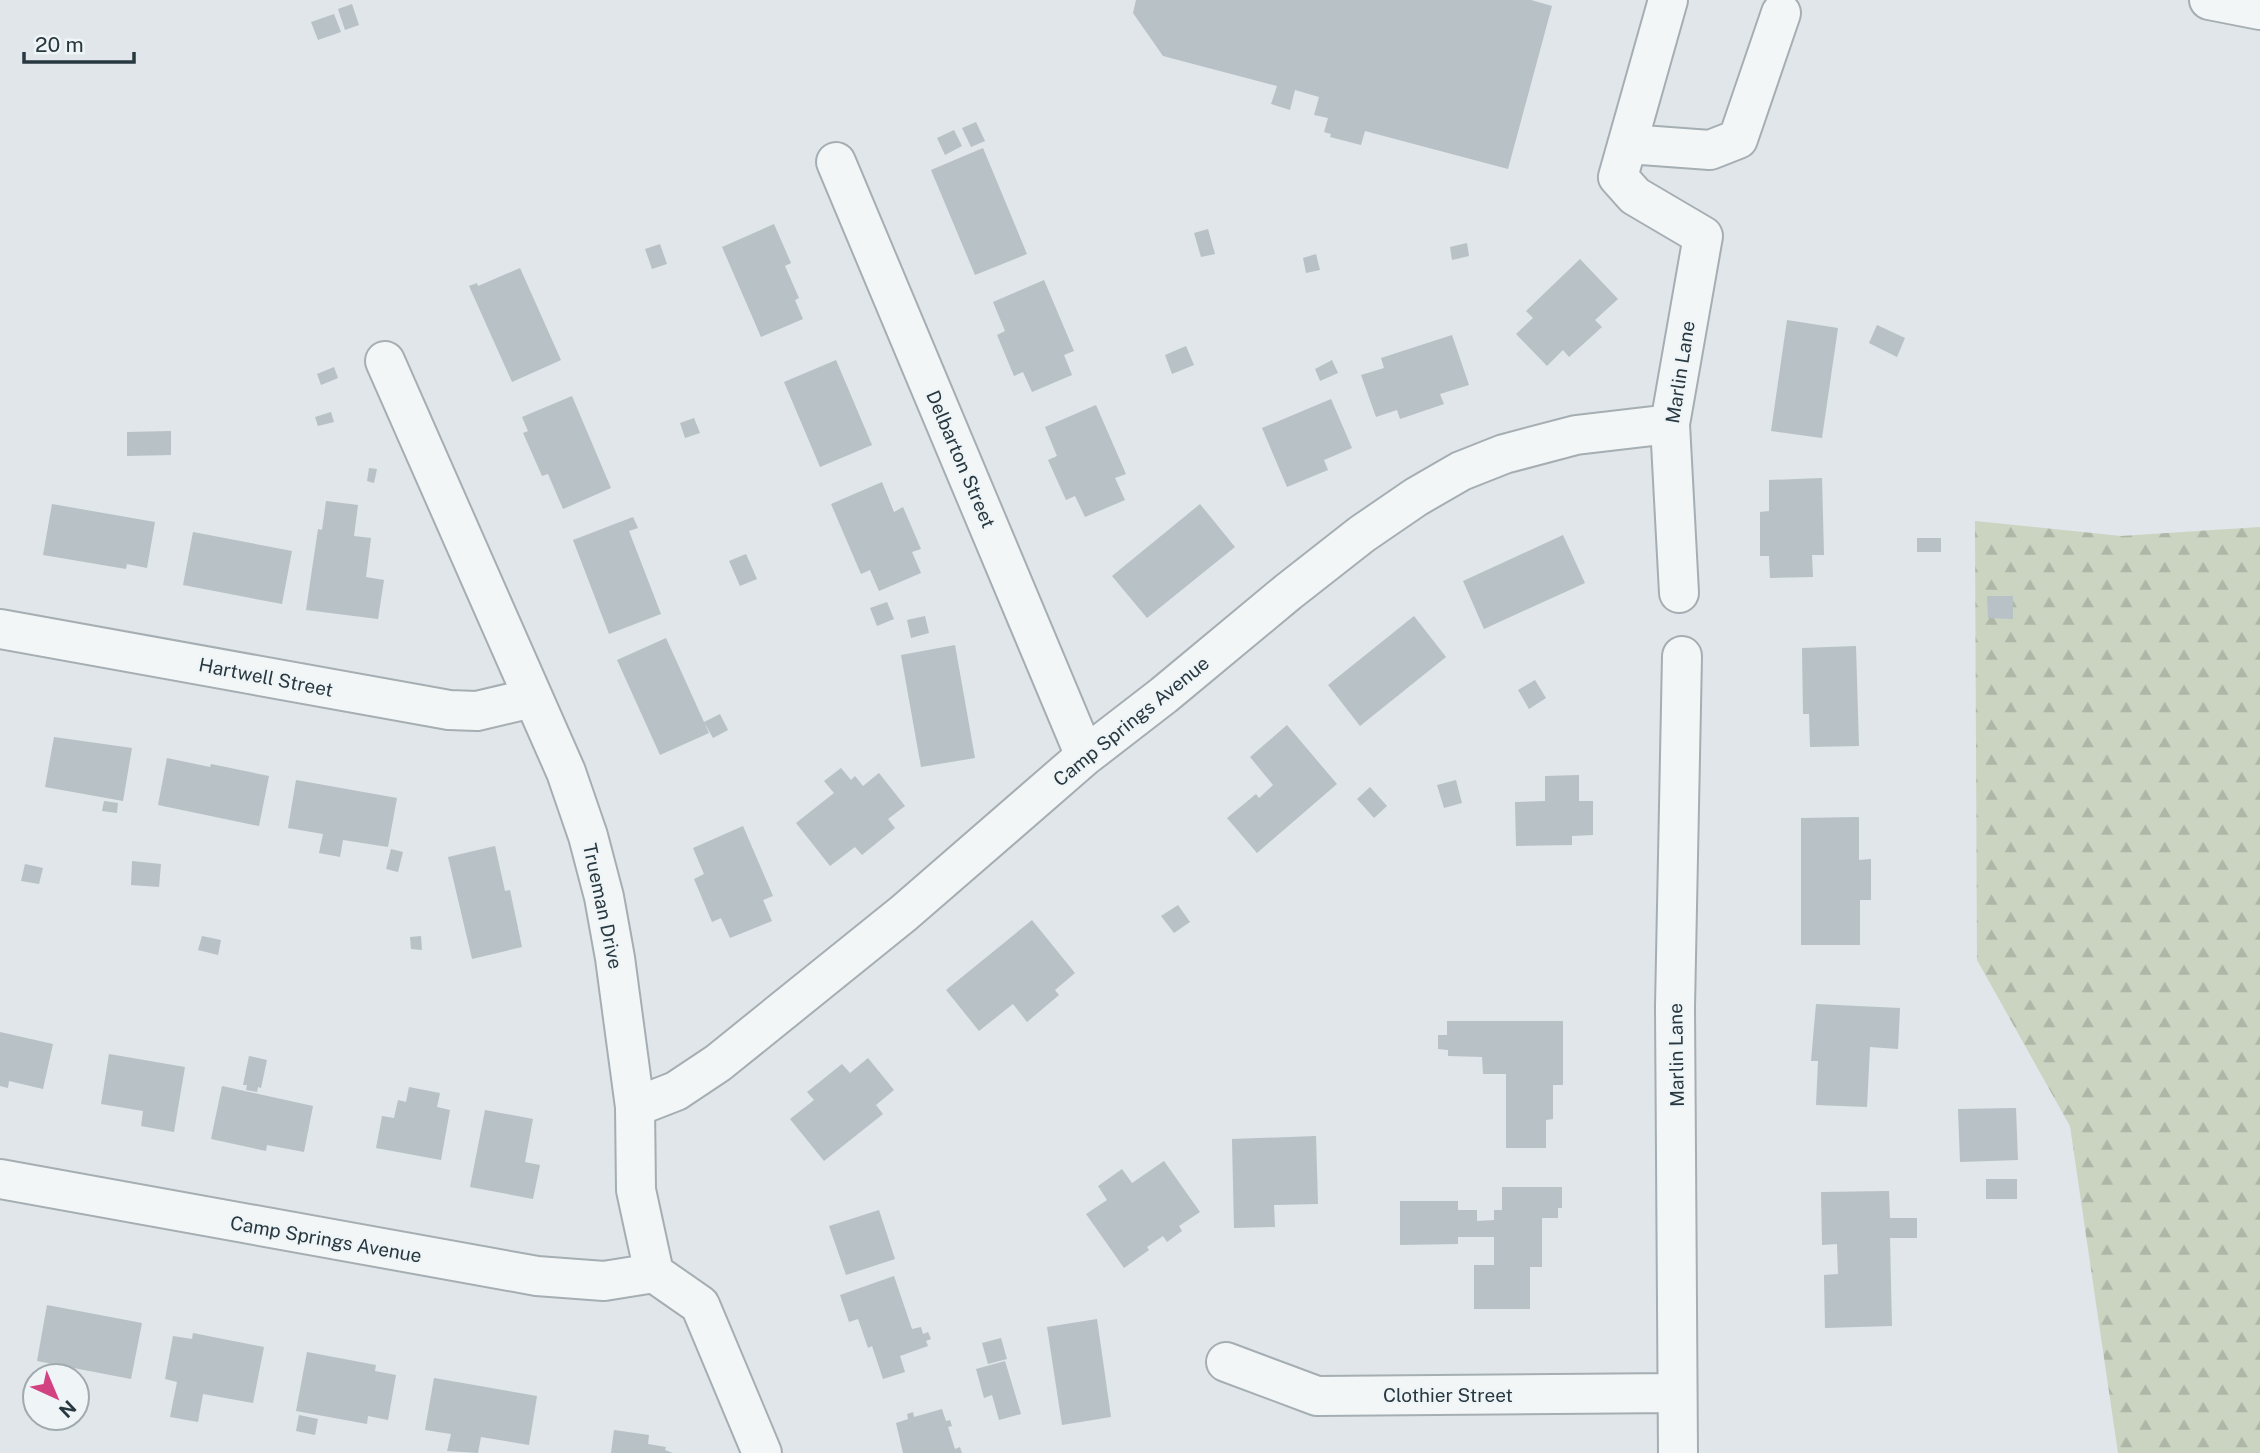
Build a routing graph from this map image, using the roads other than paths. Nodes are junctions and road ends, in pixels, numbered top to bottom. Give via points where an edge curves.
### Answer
1 (1668, 0) edge
2 (2209, 0) edge
3 (2260, 10) edge
4 (1781, 13) dead end
5 (1628, 144) junction
6 (836, 162) dead end
7 (385, 361) dead end
8 (1670, 424) junction
9 (1679, 593) dead end
10 (0, 629) edge
11 (1682, 656) dead end
12 (533, 698) junction
13 (1086, 756) junction
14 (635, 1107) junction
15 (0, 1179) edge
16 (654, 1273) junction
17 (1226, 1362) dead end
18 (1677, 1393) junction
19 (762, 1453) edge
20 (1678, 1453) edge

1 - 5 street
2 - 3 street
4 - 5 street via 1738,139 1710,150
5 - 8 street, Marlin Lane via 1618,177 1635,196 1703,236
6 - 13 street, Delbarton Street
7 - 12 street, Trueman Drive
8 - 9 street, Marlin Lane
8 - 13 street, Camp Springs Avenue via 1576,435 1461,471 1362,534
10 - 12 street, Hartwell Street via 449,710 477,711
11 - 18 street, Marlin Lane via 1675,1007
12 - 14 street, Trueman Drive via 566,772 604,897
13 - 14 street, Camp Springs Avenue via 904,913 718,1063 676,1091
14 - 16 street, Trueman Drive via 636,1190
15 - 16 street, Camp Springs Avenue via 537,1276 604,1281
16 - 19 street via 700,1305
17 - 18 street, Clothier Street via 1317,1395
18 - 20 street, Marlin Lane

